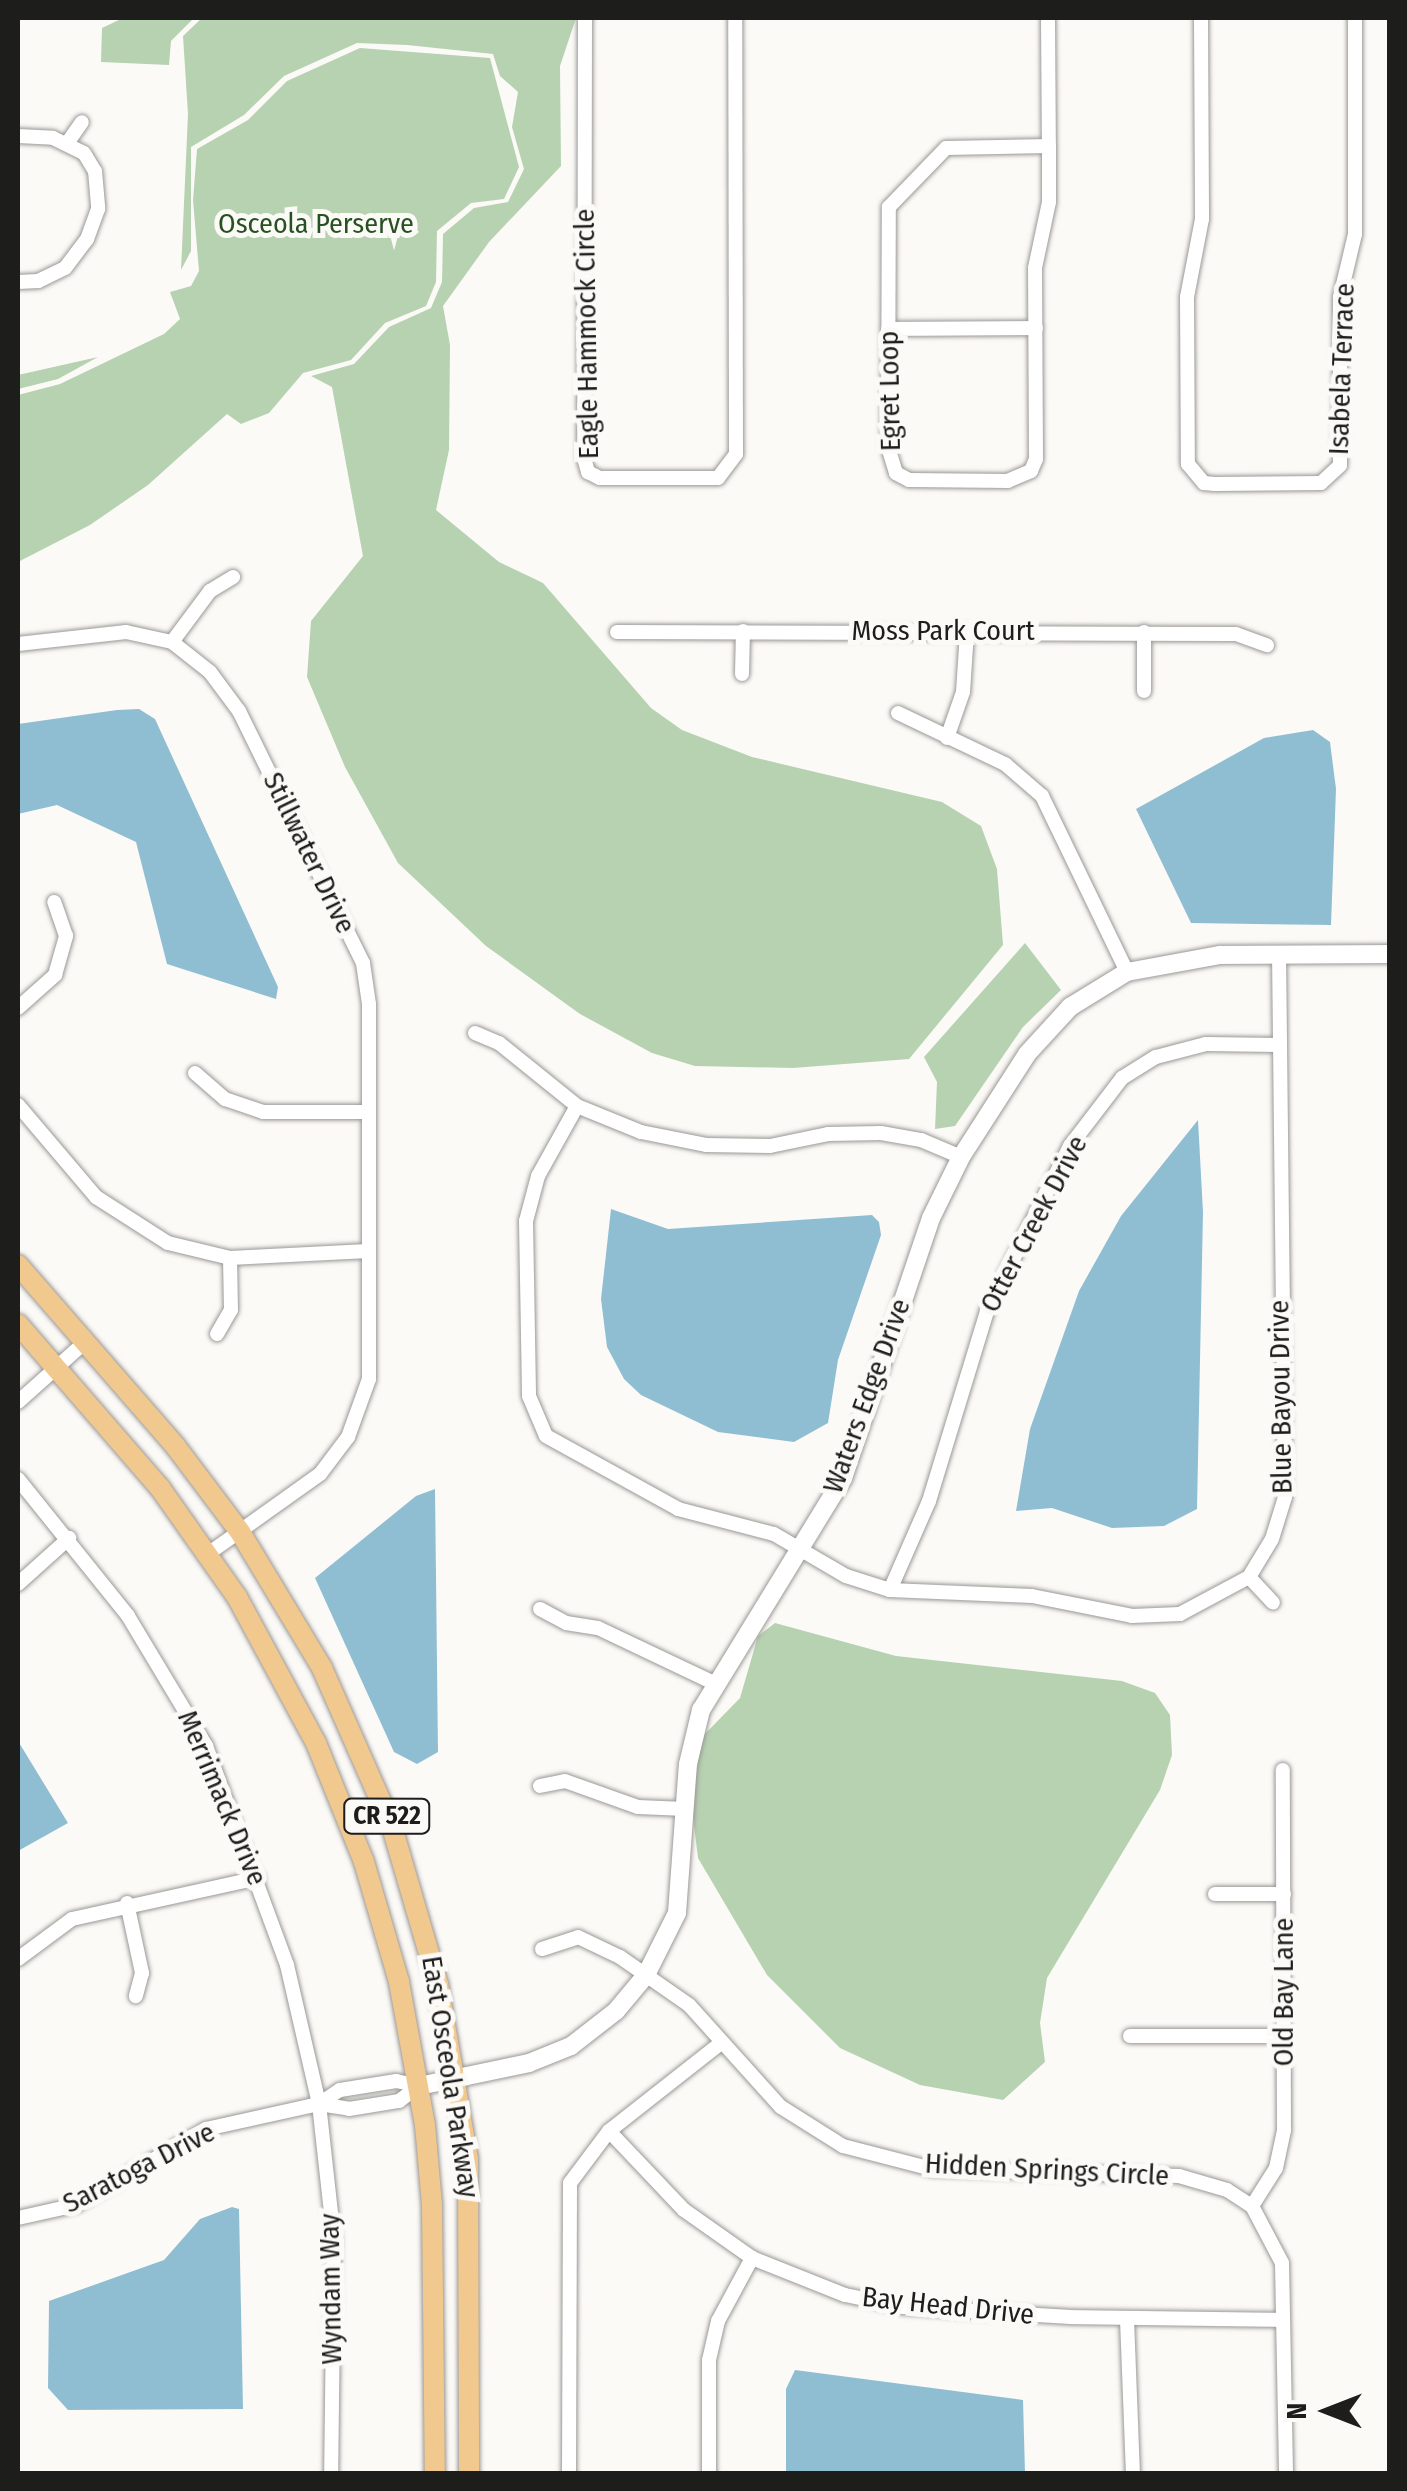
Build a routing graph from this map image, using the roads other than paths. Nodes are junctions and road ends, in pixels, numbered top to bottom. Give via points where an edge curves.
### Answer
1 (585, 18) edge
2 (735, 18) edge
3 (1048, 18) edge
4 (1201, 18) edge
5 (1354, 18) edge
6 (82, 122) dead end
7 (18, 136) edge
8 (68, 142) junction
9 (1049, 146) junction
10 (18, 282) edge
11 (1036, 328) junction
12 (888, 329) junction
13 (233, 577) dead end
14 (743, 631) junction
15 (967, 631) junction
16 (617, 632) dead end
17 (1144, 632) junction
18 (172, 642) junction
19 (18, 644) edge
20 (1267, 645) dead end
21 (742, 674) dead end
22 (1144, 691) dead end
23 (898, 713) dead end
24 (947, 738) junction
25 (54, 902) dead end
26 (1279, 954) junction
27 (1390, 954) edge
28 (1127, 972) junction
29 (18, 1008) edge
30 (475, 1033) dead end
31 (1278, 1045) junction
32 (195, 1074) dead end
33 (18, 1105) edge
34 (576, 1106) junction
35 (367, 1112) junction
36 (960, 1157) junction
37 (368, 1252) junction
38 (230, 1258) junction
39 (18, 1265) edge
40 (18, 1324) edge
41 (217, 1334) dead end
42 (85, 1342) junction
43 (56, 1368) junction
44 (18, 1402) edge
45 (18, 1479) edge
46 (240, 1532) junction
47 (68, 1538) junction
48 (803, 1549) junction
49 (208, 1554) junction
50 (1248, 1577) junction
51 (18, 1584) edge
52 (890, 1590) junction
53 (1273, 1603) dead end
54 (540, 1609) dead end
55 (714, 1683) junction
56 (1284, 1770) dead end
57 (540, 1786) dead end
58 (685, 1809) junction
59 (258, 1878) junction
60 (1215, 1894) dead end
61 (1284, 1894) junction
62 (127, 1903) junction
63 (542, 1949) dead end
64 (18, 1959) edge
65 (646, 1975) junction
66 (136, 1996) dead end
67 (1130, 2036) dead end
68 (1284, 2036) junction
69 (720, 2043) junction
70 (456, 2080) junction
71 (419, 2086) junction
72 (319, 2104) junction
73 (609, 2131) junction
74 (1252, 2206) junction
75 (18, 2218) edge
76 (752, 2258) junction
77 (1127, 2319) junction
78 (1284, 2320) junction
79 (331, 2474) edge
80 (436, 2474) edge
81 (470, 2474) edge
82 (568, 2474) edge
83 (709, 2474) edge
84 (1133, 2474) edge
85 (1286, 2474) edge

1 - 2 street, Eagle Hammock Circle via 584,458 588,472 600,478 718,478 736,454
3 - 9 street, Egret Loop
4 - 5 street, Isabela Terrace via 1202,219 1187,297 1188,464 1204,483 1215,484 1321,483 1340,465 1340,297 1356,234
6 - 8 street
7 - 8 street
8 - 10 street via 96,171 98,209 65,268
9 - 11 street, Egret Loop via 1049,202 1035,268
9 - 12 street, Egret Loop via 946,148 893,198
11 - 12 street
11 - 12 street, Egret Loop via 1036,459 1022,478 1008,481 909,480 896,473 888,446
13 - 18 street via 210,591
14 - 15 street, Moss Park Court
14 - 16 street, Moss Park Court
14 - 21 street
15 - 17 street, Moss Park Court
15 - 24 street via 963,692
17 - 20 street, Moss Park Court via 1236,634
17 - 22 street
18 - 19 street, Stillwater Drive via 108,630
18 - 35 street, Stillwater Drive via 210,672 240,711 363,963
23 - 24 street
24 - 28 street via 1005,764 1042,796
25 - 29 street via 66,936 55,975
26 - 27 street, Waters Edge Drive
26 - 28 street, Waters Edge Drive via 1178,958
26 - 31 street, Blue Bayou Drive
28 - 36 street, Waters Edge Drive via 1070,1007 1027,1054
30 - 34 street via 499,1043
31 - 50 street, Blue Bayou Drive via 1287,1474 1272,1539
31 - 52 street, Otter Creek Drive via 1206,1044 1156,1057 1122,1078 1070,1146 987,1311 929,1501
32 - 35 street via 224,1099 262,1112
33 - 38 street via 96,1198 129,1222 168,1243
34 - 36 street via 641,1132 706,1145 770,1146 828,1134 881,1133
34 - 48 street via 538,1176 526,1221 529,1396 546,1436 678,1509
35 - 37 street, Stillwater Drive
36 - 48 street, Waters Edge Drive via 931,1218 843,1478
37 - 38 street
37 - 46 street, Stillwater Drive via 369,1379 358,1416 320,1474
38 - 41 street via 230,1310
39 - 42 main road, East Osceola Parkway / CR 522
40 - 43 main road, East Osceola Parkway / CR 522
42 - 43 street
42 - 46 main road, East Osceola Parkway / CR 522
43 - 44 street
43 - 49 main road, East Osceola Parkway / CR 522
45 - 47 street, Merrimack Drive
46 - 49 street, Stillwater Drive
46 - 70 main road, East Osceola Parkway / CR 522 via 322,1668 392,1827 426,1936
47 - 51 street
47 - 59 street, Merrimack Drive via 128,1616 206,1746
48 - 52 street via 846,1576
48 - 55 street, Waters Edge Drive
49 - 71 main road, East Osceola Parkway / CR 522 via 264,1640 339,1796 384,1927
50 - 52 street via 1180,1614 1149,1617 1032,1596
50 - 53 street
54 - 55 street via 566,1623 598,1628
55 - 58 street, Waters Edge Drive via 688,1764
56 - 61 street, Old Bay Lane
57 - 58 street via 565,1781 638,1806
58 - 65 street, Waters Edge Drive via 677,1913
59 - 62 street via 185,1898
59 - 72 street, Merrimack Drive via 302,2018
60 - 61 street
61 - 68 street, Old Bay Lane
62 - 64 street via 72,1919
62 - 66 street via 142,1973
63 - 65 street, Hidden Springs Circle via 578,1938
65 - 69 street, Hidden Springs Circle via 689,2005
65 - 70 street, Waters Edge Drive via 616,2011 570,2046 529,2064
67 - 68 street
68 - 74 street, Old Bay Lane via 1284,2130 1276,2168
69 - 73 street
69 - 74 street, Hidden Springs Circle via 782,2106 844,2146 932,2168 1179,2176
70 - 71 street, Waters Edge Drive
70 - 81 main road, East Osceola Parkway / CR 522 via 473,2240
71 - 72 street, Waters Edge Drive via 400,2101 349,2109
71 - 80 main road, East Osceola Parkway / CR 522 via 432,2204
72 - 75 street, Saratoga Drive via 206,2130 76,2205
72 - 79 street, Wyndam Way via 334,2240
73 - 76 street, Bay Head Drive via 684,2210
73 - 82 street via 582,2160 566,2206
74 - 78 street via 1282,2262
76 - 77 street, Bay Head Drive via 845,2295 904,2307
76 - 83 street via 718,2321 709,2360
77 - 78 street, Bay Head Drive
77 - 84 street
78 - 85 street

